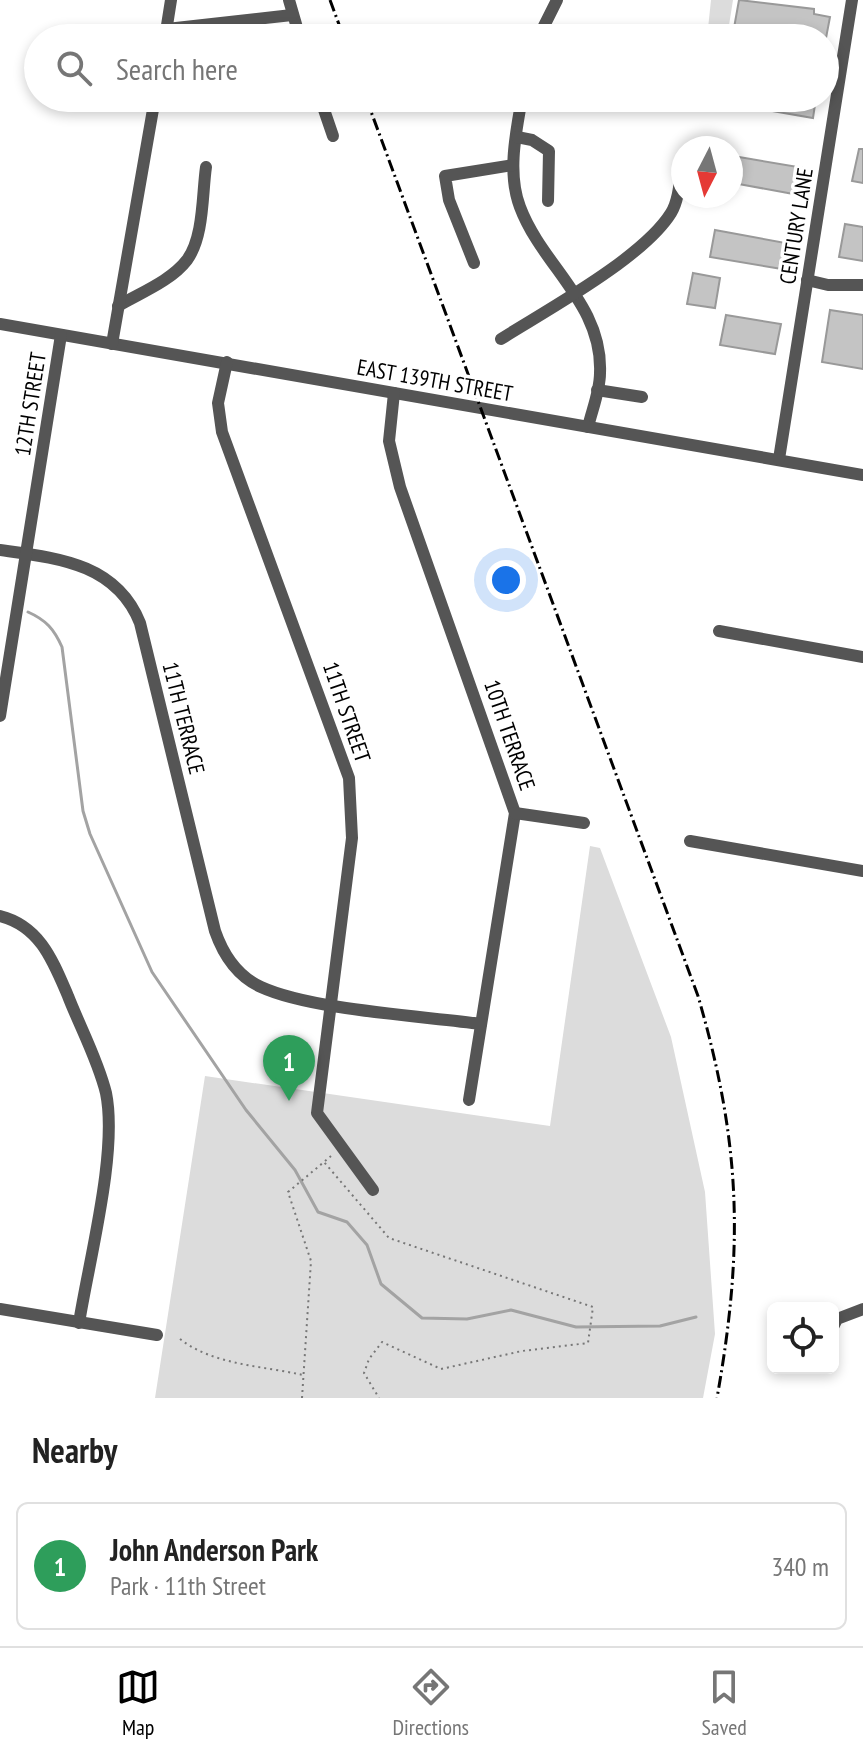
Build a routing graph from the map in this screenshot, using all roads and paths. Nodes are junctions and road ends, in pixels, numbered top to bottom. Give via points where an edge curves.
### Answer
1 (171, 0) edge
2 (289, 0) edge
3 (557, 0) edge
4 (852, 0) edge
5 (292, 15) junction
6 (167, 24) edge
7 (229, 24) edge
8 (295, 24) edge
9 (545, 24) edge
10 (839, 81) edge
11 (153, 112) edge
12 (325, 112) edge
13 (520, 112) edge
14 (834, 112) edge
15 (333, 136) dead end
16 (517, 137) junction
17 (513, 165) junction
18 (206, 167) dead end
19 (548, 201) dead end
20 (673, 208) edge
21 (474, 263) dead end
22 (807, 280) junction
23 (863, 285) edge
24 (575, 292) junction
25 (118, 306) junction
26 (0, 324) edge
27 (61, 335) junction
28 (501, 339) dead end
29 (112, 344) junction
30 (227, 362) junction
31 (597, 390) junction
32 (394, 393) junction
33 (642, 397) dead end
34 (588, 427) junction
35 (779, 459) junction
36 (863, 475) edge
37 (0, 550) edge
38 (26, 553) junction
39 (719, 631) dead end
40 (863, 657) edge
41 (0, 716) edge
42 (515, 813) junction
43 (584, 823) dead end
44 (690, 841) dead end
45 (863, 871) edge
46 (0, 916) edge
47 (329, 1003) junction
48 (481, 1024) junction
49 (469, 1100) dead end
50 (331, 1156) dead end
51 (324, 1162) junction
52 (373, 1190) dead end
53 (0, 1309) edge
54 (863, 1309) edge
55 (839, 1318) edge
56 (79, 1323) junction
57 (157, 1335) dead end
58 (180, 1339) dead end
59 (304, 1376) junction
60 (302, 1398) edge
61 (379, 1398) edge

1 - 6 street
2 - 5 street
3 - 9 street
4 - 10 street, CENTURY LANE
5 - 7 street
5 - 8 street
11 - 25 street
12 - 15 street
13 - 16 street
14 - 22 street, CENTURY LANE
16 - 17 street
16 - 19 street via 549,151
17 - 21 street via 445,176
17 - 24 street via 519,204 535,240
18 - 25 street via 196,240 187,260
20 - 24 street via 659,228
22 - 23 street
22 - 35 street, CENTURY LANE
24 - 28 street
24 - 31 street via 597,335
25 - 29 street
26 - 27 street, EAST 139TH STREET
27 - 29 street, EAST 139TH STREET
27 - 38 street, 12TH STREET
29 - 30 street, EAST 139TH STREET
30 - 32 street, EAST 139TH STREET
30 - 47 street, 11TH STREET via 218,403 222,432 349,778 352,838
31 - 33 street
31 - 34 street
32 - 34 street, EAST 139TH STREET
32 - 42 street, 10TH TERRACE via 389,441 395,473
34 - 35 street, EAST 139TH STREET
35 - 36 street, EAST 139TH STREET
37 - 38 street, 11TH TERRACE
38 - 41 street, 12TH STREET
38 - 47 street, 11TH TERRACE via 101,572 132,602 215,931 229,960 258,986
39 - 40 street
42 - 43 street
42 - 48 street, 10TH TERRACE
44 - 45 street
46 - 56 street via 24,925 55,964 106,1093 110,1140
47 - 48 street
47 - 52 street, 11TH STREET via 317,1113
48 - 49 street, 10TH TERRACE
50 - 51 path
51 - 59 path via 289,1188 288,1197 311,1261
51 - 61 path via 389,1238 593,1307 588,1343 576,1347 522,1351 441,1369 382,1342 364,1373
53 - 56 street
54 - 55 street
56 - 57 street
58 - 59 path via 228,1360
59 - 60 path

